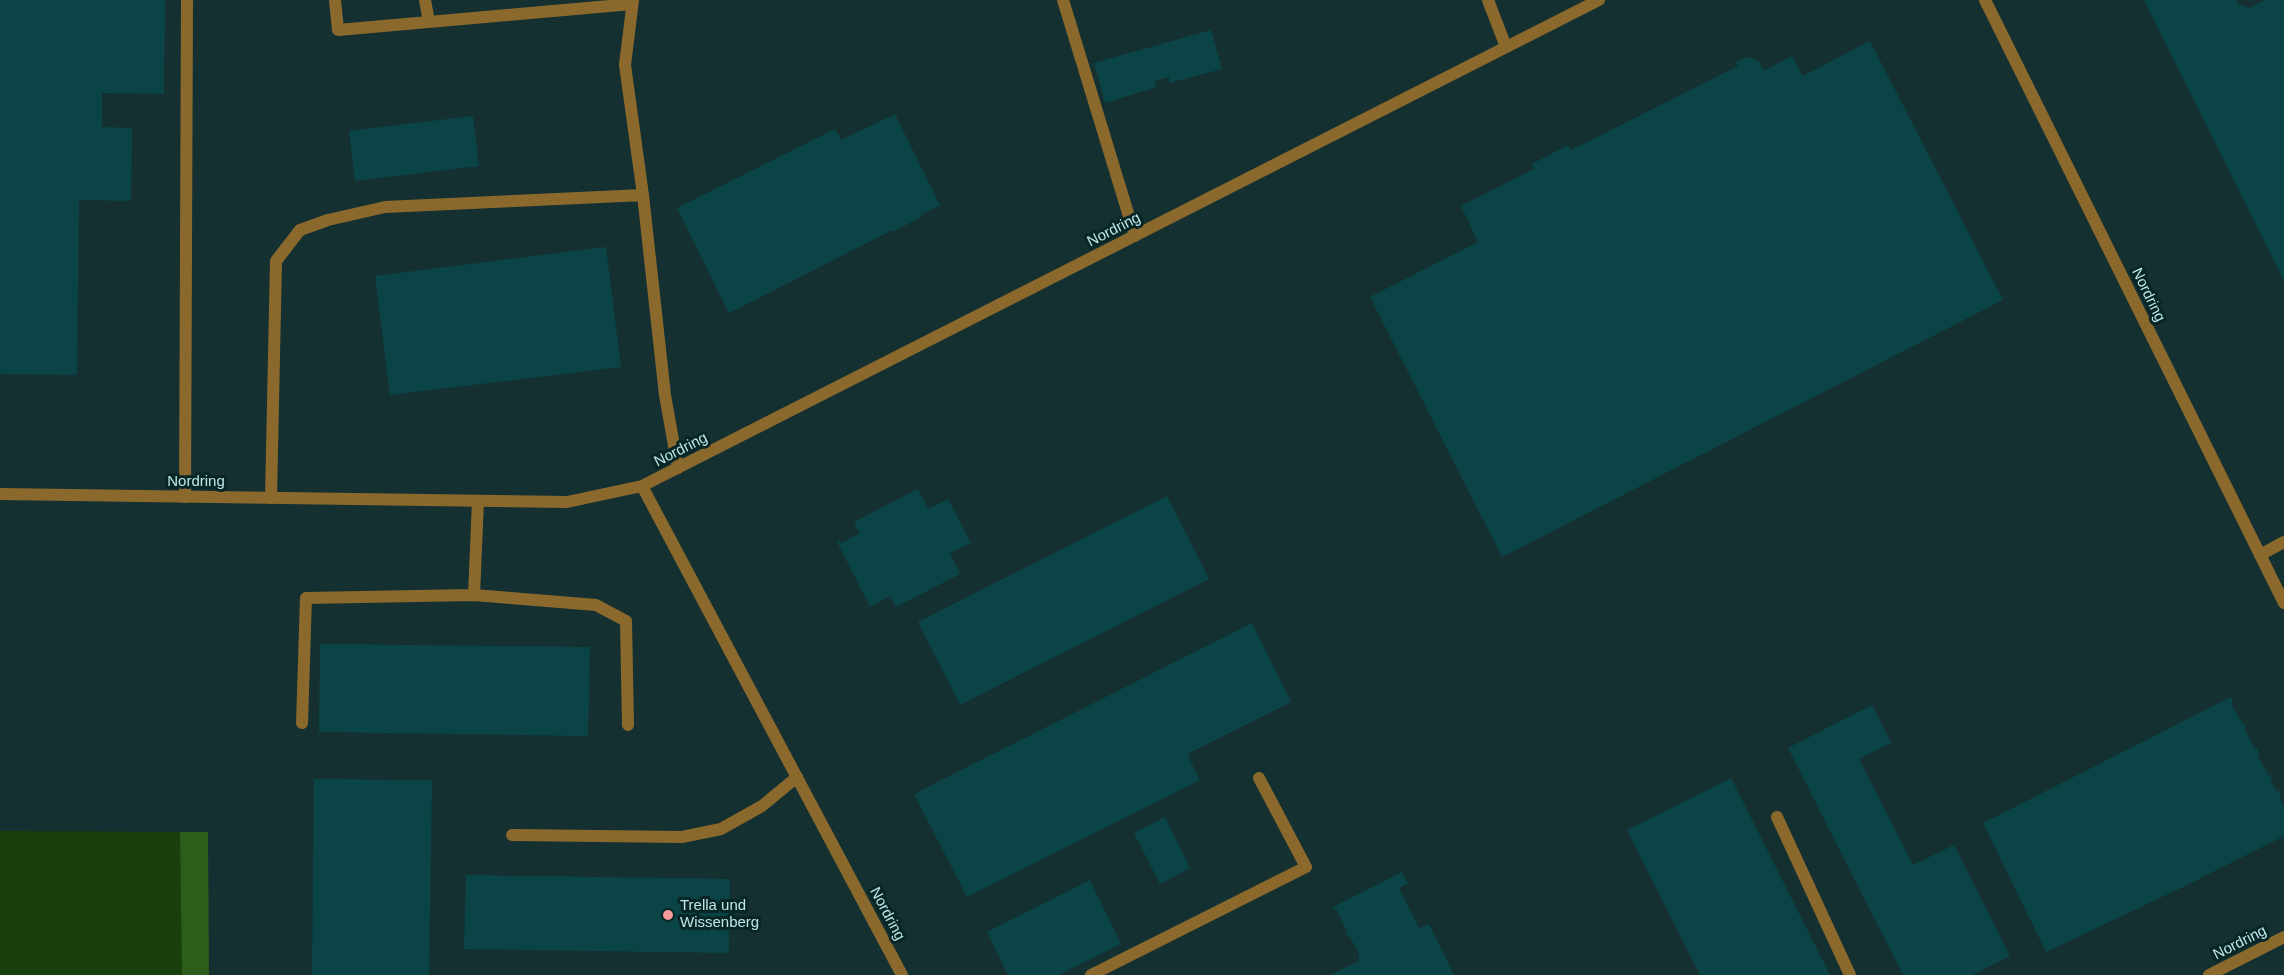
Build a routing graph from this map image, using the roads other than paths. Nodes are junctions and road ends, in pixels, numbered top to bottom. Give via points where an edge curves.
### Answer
1 (187, 0) edge
2 (335, 0) edge
3 (425, 0) edge
4 (1063, 0) edge
5 (1488, 0) edge
6 (1599, 0) edge
7 (1985, 0) edge
8 (632, 2) edge
9 (588, 4) edge
10 (429, 22) junction
11 (1506, 47) junction
12 (643, 195) junction
13 (1135, 236) junction
14 (678, 468) junction
15 (642, 486) junction
16 (0, 494) edge
17 (184, 497) junction
18 (271, 498) junction
19 (478, 501) junction
20 (2284, 542) edge
21 (2260, 555) junction
22 (474, 595) junction
23 (2284, 603) edge
24 (302, 723) dead end
25 (628, 725) dead end
26 (797, 777) junction
27 (1259, 778) dead end
28 (1777, 817) dead end
29 (512, 835) dead end
30 (2284, 937) edge
31 (902, 975) edge
32 (1091, 975) edge
33 (1850, 975) edge
34 (2209, 975) edge

1 - 17 street
2 - 10 street via 338,30
3 - 10 street
4 - 13 street
5 - 11 street
6 - 11 street, Nordring
7 - 21 street, Nordring
8 - 9 street
8 - 12 street via 625,65
9 - 10 street
11 - 13 street, Nordring
12 - 14 street via 665,395
12 - 18 street via 385,207 300,230 276,261
13 - 14 street, Nordring
14 - 15 street, Nordring
15 - 19 street, Nordring via 567,502
15 - 26 street, Nordring
16 - 17 street, Nordring
17 - 18 street, Nordring
18 - 19 street, Nordring
19 - 22 street
20 - 21 street
21 - 23 street, Nordring
22 - 24 street via 306,598
22 - 25 street via 596,605 626,621
26 - 29 street via 762,806 722,829 682,837
26 - 31 street, Nordring
27 - 32 street via 1306,867
28 - 33 street
30 - 34 street, Nordring

